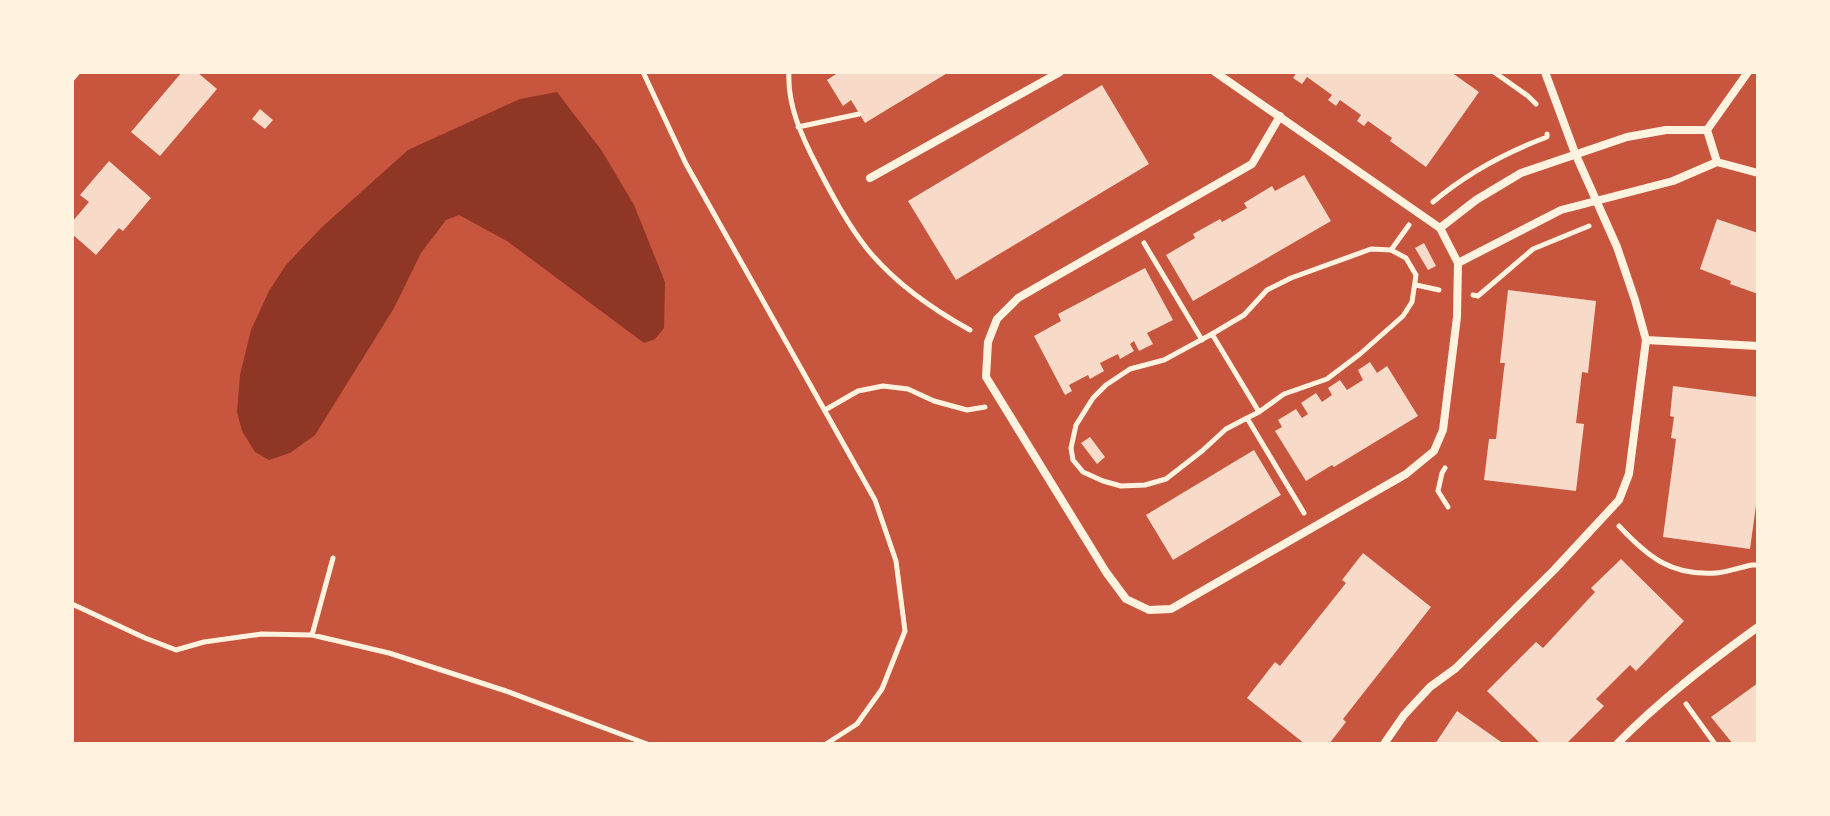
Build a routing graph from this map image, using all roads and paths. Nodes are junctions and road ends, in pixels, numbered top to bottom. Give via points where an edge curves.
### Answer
1 (76, 72) edge
2 (643, 72) edge
3 (789, 72) edge
4 (1060, 72) edge
5 (1215, 72) edge
6 (1494, 72) edge
7 (1545, 72) edge
8 (1748, 72) edge
9 (72, 77) edge
10 (1543, 111) dead end
11 (859, 114) dead end
12 (1280, 116) junction
13 (1548, 124) dead end
14 (798, 127) junction
15 (1707, 130) junction
16 (1575, 153) junction
17 (1717, 162) junction
18 (1758, 173) edge
19 (870, 178) dead end
20 (1596, 199) junction
21 (1420, 213) junction
22 (1590, 225) dead end
23 (1440, 228) junction
24 (1144, 242) dead end
25 (1391, 250) junction
26 (1458, 263) junction
27 (1416, 285) junction
28 (1448, 291) dead end
29 (1478, 296) dead end
30 (970, 330) dead end
31 (1212, 334) junction
32 (1202, 340) junction
33 (1646, 340) junction
34 (1758, 346) edge
35 (986, 407) dead end
36 (825, 410) junction
37 (1259, 412) junction
38 (1247, 418) junction
39 (1607, 514) junction
40 (1312, 528) junction
41 (333, 558) dead end
42 (1758, 565) edge
43 (72, 604) edge
44 (1758, 627) edge
45 (312, 635) junction
46 (1686, 704) dead end
47 (647, 744) edge
48 (826, 744) edge
49 (1384, 744) edge
50 (1617, 744) edge
51 (1715, 744) edge

1 - 9 street
2 - 36 path via 686,164
3 - 14 path
4 - 19 street
5 - 12 street
6 - 10 path
7 - 16 street
8 - 15 street
11 - 14 path
12 - 21 street
12 - 40 street via 1252,164 1018,298 997,319 988,342 986,377 1098,560 1126,599 1149,610 1171,609
13 - 21 path via 1547,137 1449,188
14 - 30 path via 868,251 937,312
15 - 16 street via 1666,130
15 - 17 street
16 - 20 street
16 - 23 street via 1521,173
17 - 18 street
17 - 20 street via 1673,181
20 - 26 street via 1561,210
20 - 33 street
21 - 23 street
21 - 25 path
22 - 29 path via 1533,249
23 - 26 street
24 - 32 path
25 - 27 path via 1406,258
25 - 31 path via 1371,249 1291,278 1267,290 1244,315
26 - 40 street via 1450,381 1443,430 1434,451 1406,474
27 - 28 path
27 - 37 path via 1403,316 1360,354 1327,379 1284,394
31 - 32 path
31 - 37 path
32 - 38 path via 1164,360 1130,369 1106,385 1076,425 1073,460 1083,472 1103,481 1145,485 1179,471 1226,429
33 - 34 street
33 - 39 street via 1629,474
35 - 36 path via 967,410 883,386 858,391
36 - 48 path via 875,500 896,561 905,631 882,689 857,724
37 - 38 path
38 - 40 path
39 - 42 path via 1648,554 1680,571 1717,573
39 - 49 street via 1456,668 1430,687
41 - 45 path
43 - 45 path via 176,650 262,634
44 - 50 street via 1674,690
45 - 47 path via 389,653
46 - 51 path

